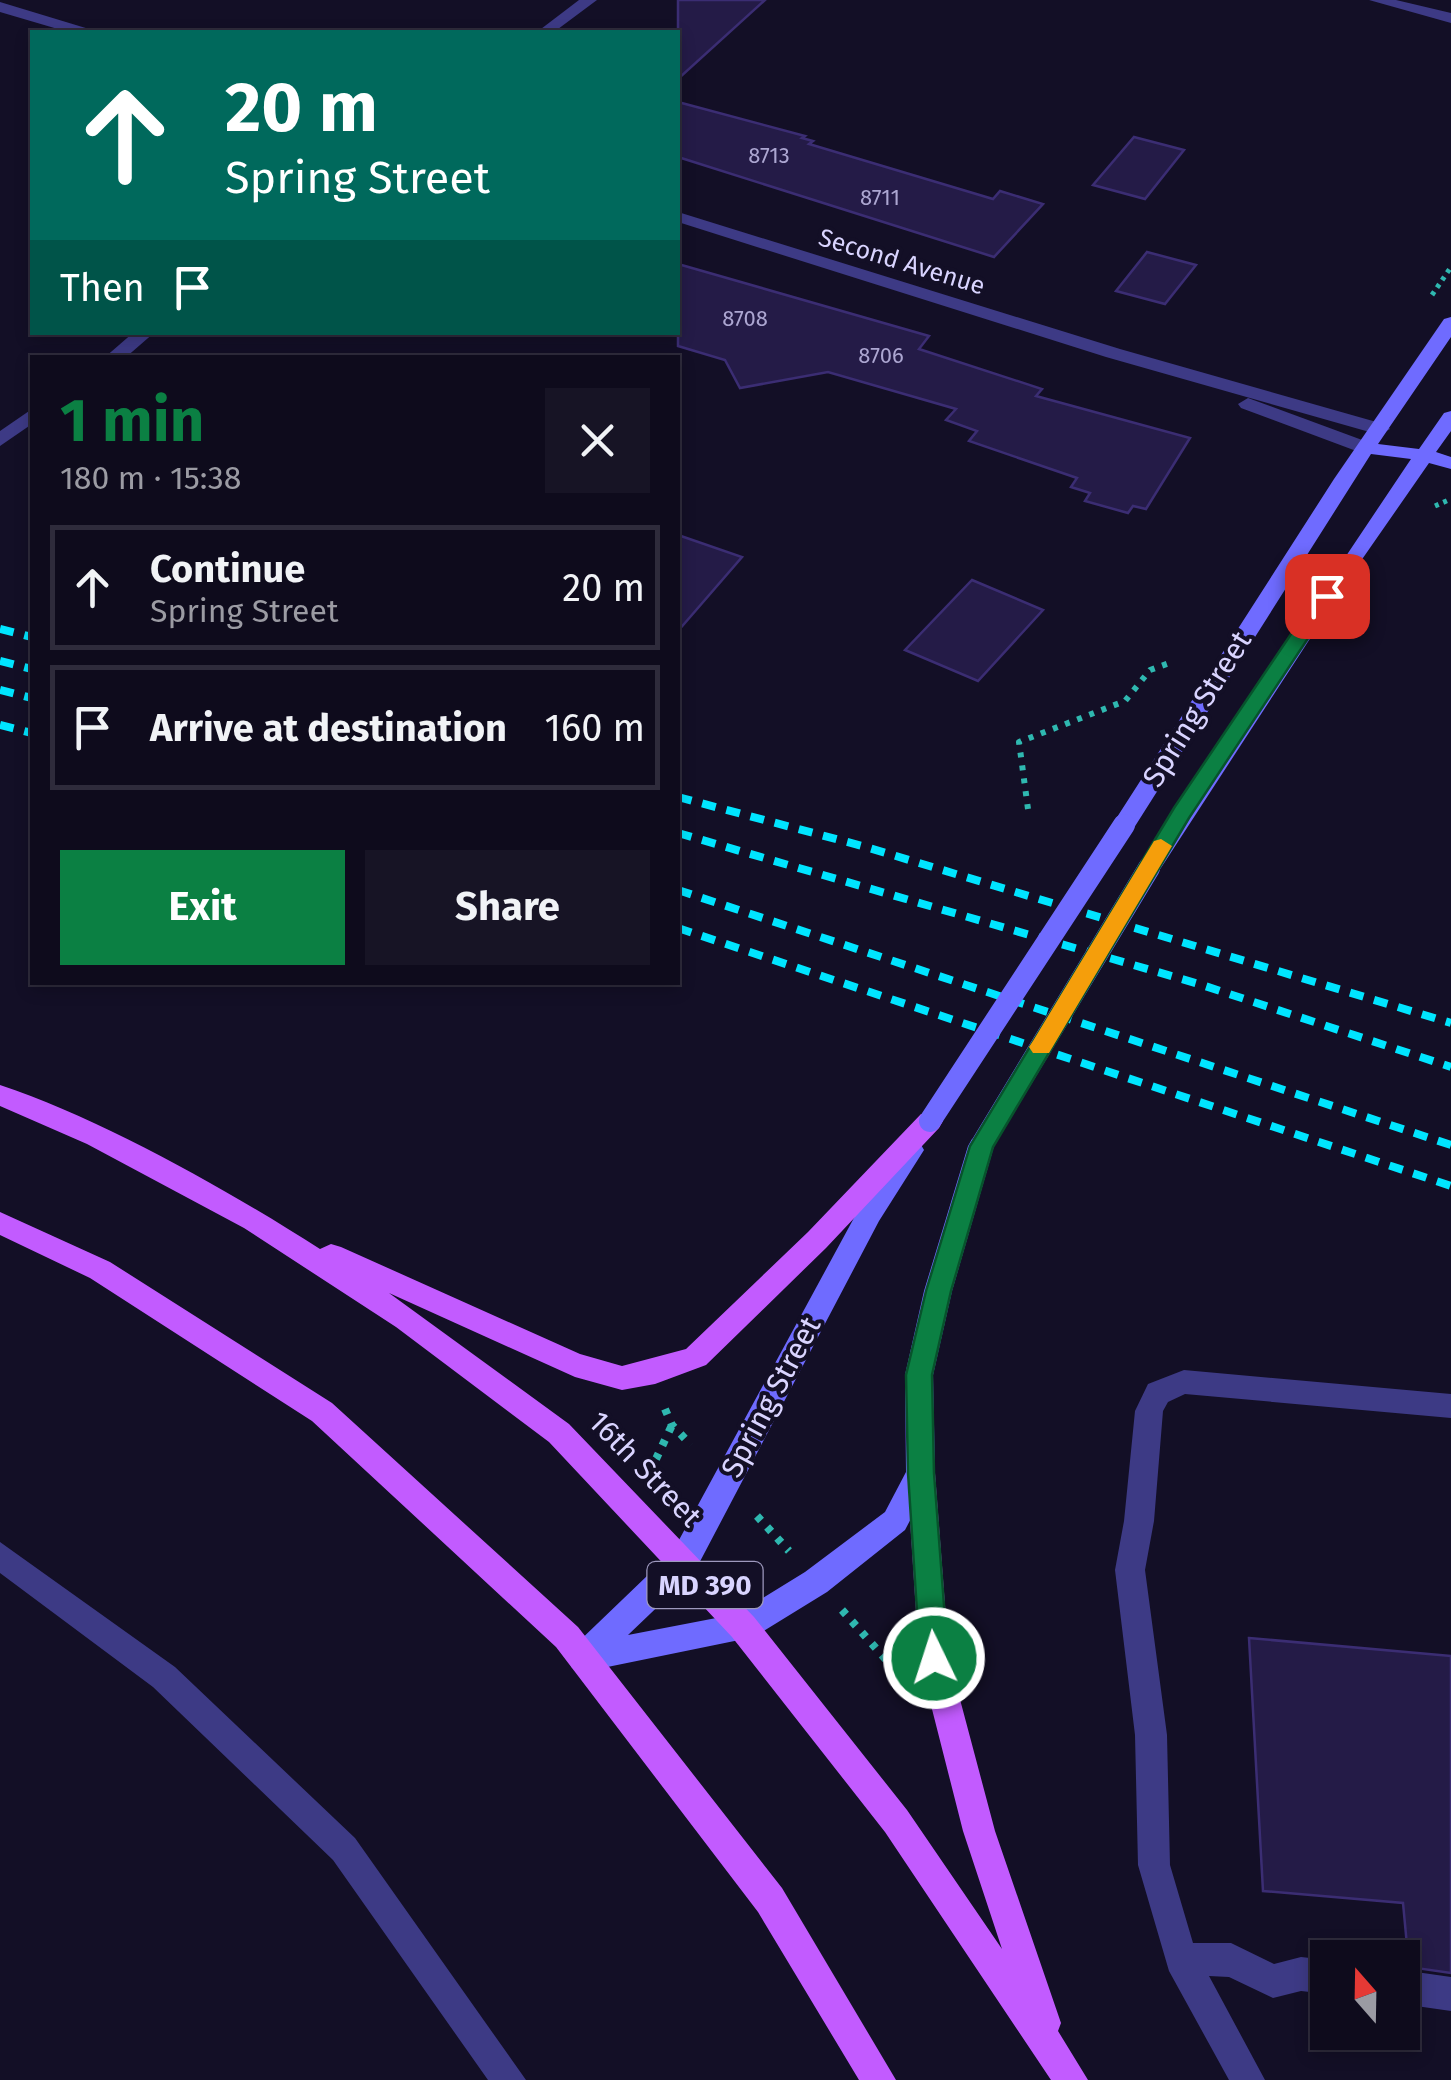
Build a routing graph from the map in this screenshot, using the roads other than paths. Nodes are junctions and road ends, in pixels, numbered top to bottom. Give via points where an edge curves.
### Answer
1 (589, 0) edge
2 (1377, 0) edge
3 (0, 7) edge
4 (1451, 18) edge
5 (76, 30) edge
6 (549, 30) edge
7 (680, 218) edge
8 (1451, 323) edge
9 (142, 335) edge
10 (1112, 352) junction
11 (117, 355) edge
12 (1451, 416) edge
13 (30, 418) edge
14 (1380, 429) junction
15 (0, 440) edge
16 (1366, 448) junction
17 (1424, 455) junction
18 (1451, 463) edge
19 (0, 1095) edge
20 (930, 1121) junction
21 (253, 1220) junction
22 (0, 1223) edge
23 (1451, 1406) edge
24 (921, 1473) junction
25 (0, 1556) edge
26 (684, 1562) junction
27 (743, 1627) junction
28 (583, 1658) junction
29 (1181, 1959) junction
30 (1310, 1975) edge
31 (1420, 1990) edge
32 (1451, 1994) edge
33 (1062, 2066) edge
34 (509, 2080) edge
35 (880, 2080) edge
36 (1248, 2080) edge

1 - 6 street
2 - 4 street
3 - 5 street
7 - 10 street, Second Avenue
8 - 14 main road, Spring Street
9 - 11 street
10 - 14 street, Second Avenue
10 - 16 street, Second Avenue
12 - 17 main road, Spring Street
13 - 15 street
14 - 16 main road, Spring Street
14 - 17 main road, Second Avenue
16 - 17 main road, Second Avenue
16 - 20 main road, Spring Street, bridge
17 - 18 main road, Second Avenue
17 - 24 main road, Spring Street, bridge via 1181,813 982,1146 919,1375
19 - 21 main road, 16th Street / MD 390
20 - 21 main road via 696,1356 622,1378 574,1365
20 - 26 main road, Spring Street via 870,1213
21 - 26 main road, 16th Street / MD 390 via 406,1319 559,1433
22 - 28 main road via 100,1270 322,1412
23 - 29 street via 1184,1382 1158,1393 1149,1412 1130,1570 1151,1734 1154,1864
24 - 27 main road, Spring Street via 895,1521
24 - 33 main road via 934,1658 979,1831
25 - 34 street via 164,1676 344,1848
26 - 27 main road, 16th Street / MD 390
26 - 28 main road, Spring Street
27 - 28 main road, Spring Street
27 - 33 main road, 16th Street / MD 390 via 896,1820
28 - 35 main road via 770,1900
29 - 30 street via 1231,1960 1273,1981
29 - 36 street
31 - 32 street

